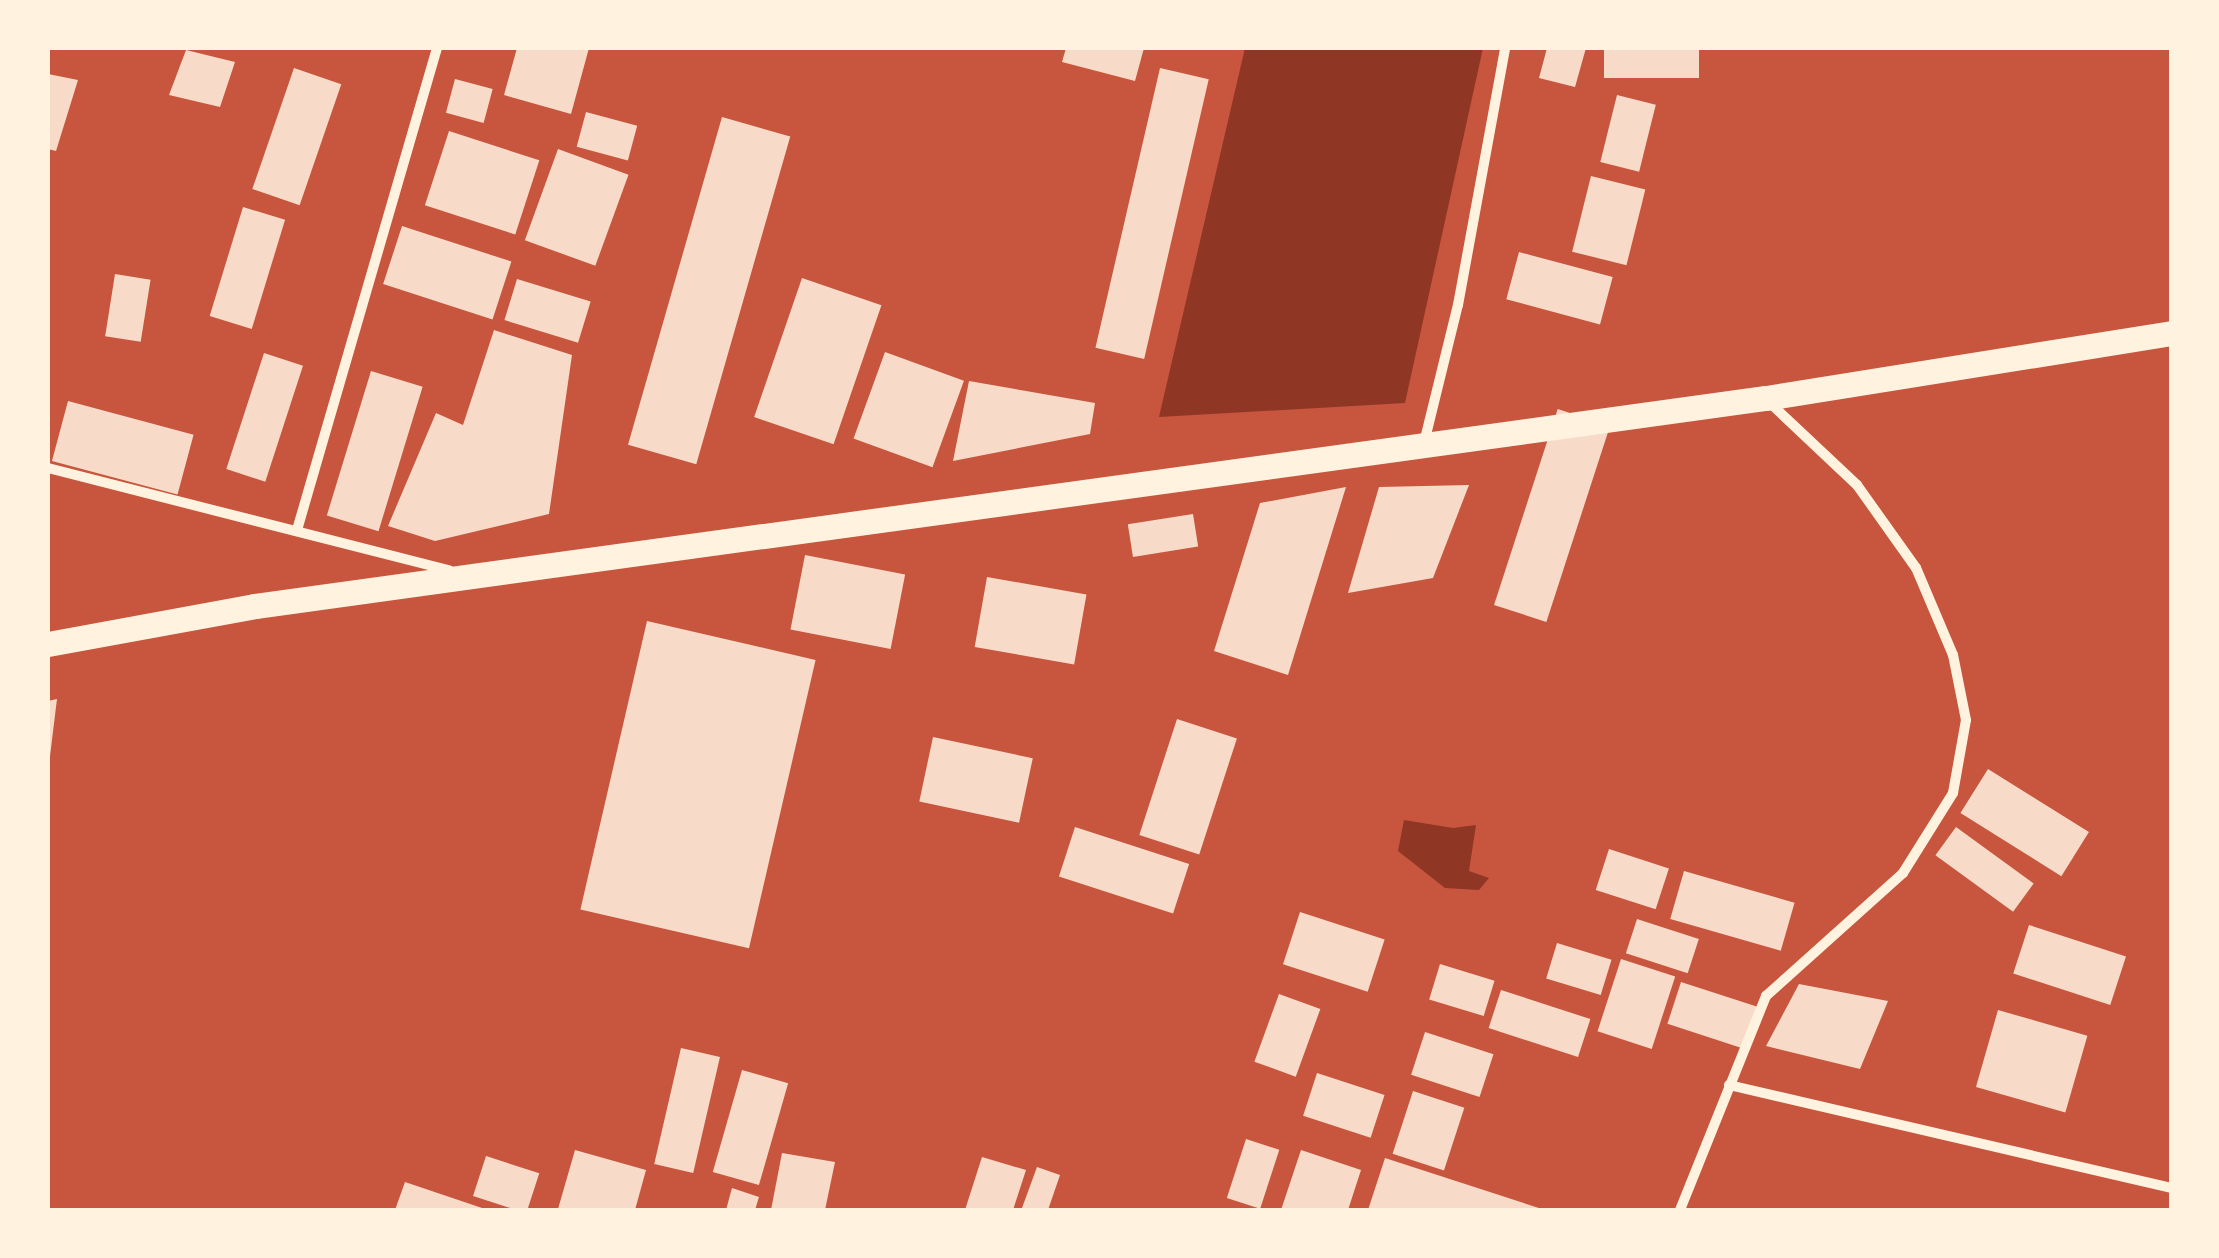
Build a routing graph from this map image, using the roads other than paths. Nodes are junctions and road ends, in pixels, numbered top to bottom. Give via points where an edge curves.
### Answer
1 (436, 48) edge
2 (1505, 48) edge
3 (2172, 334) edge
4 (1766, 398) junction
5 (1423, 446) junction
6 (48, 468) edge
7 (298, 530) junction
8 (477, 578) junction
9 (48, 644) edge
10 (1730, 1086) junction
11 (2172, 1188) edge
12 (1680, 1210) edge

1 - 7 street
2 - 5 street via 1458,305
3 - 4 main road
4 - 5 main road
4 - 10 street via 1857,485 1916,568 1953,655 1966,720 1953,794 1903,873 1766,996
5 - 8 main road
6 - 7 street
7 - 8 street
8 - 9 main road via 255,606
10 - 11 street
10 - 12 street

